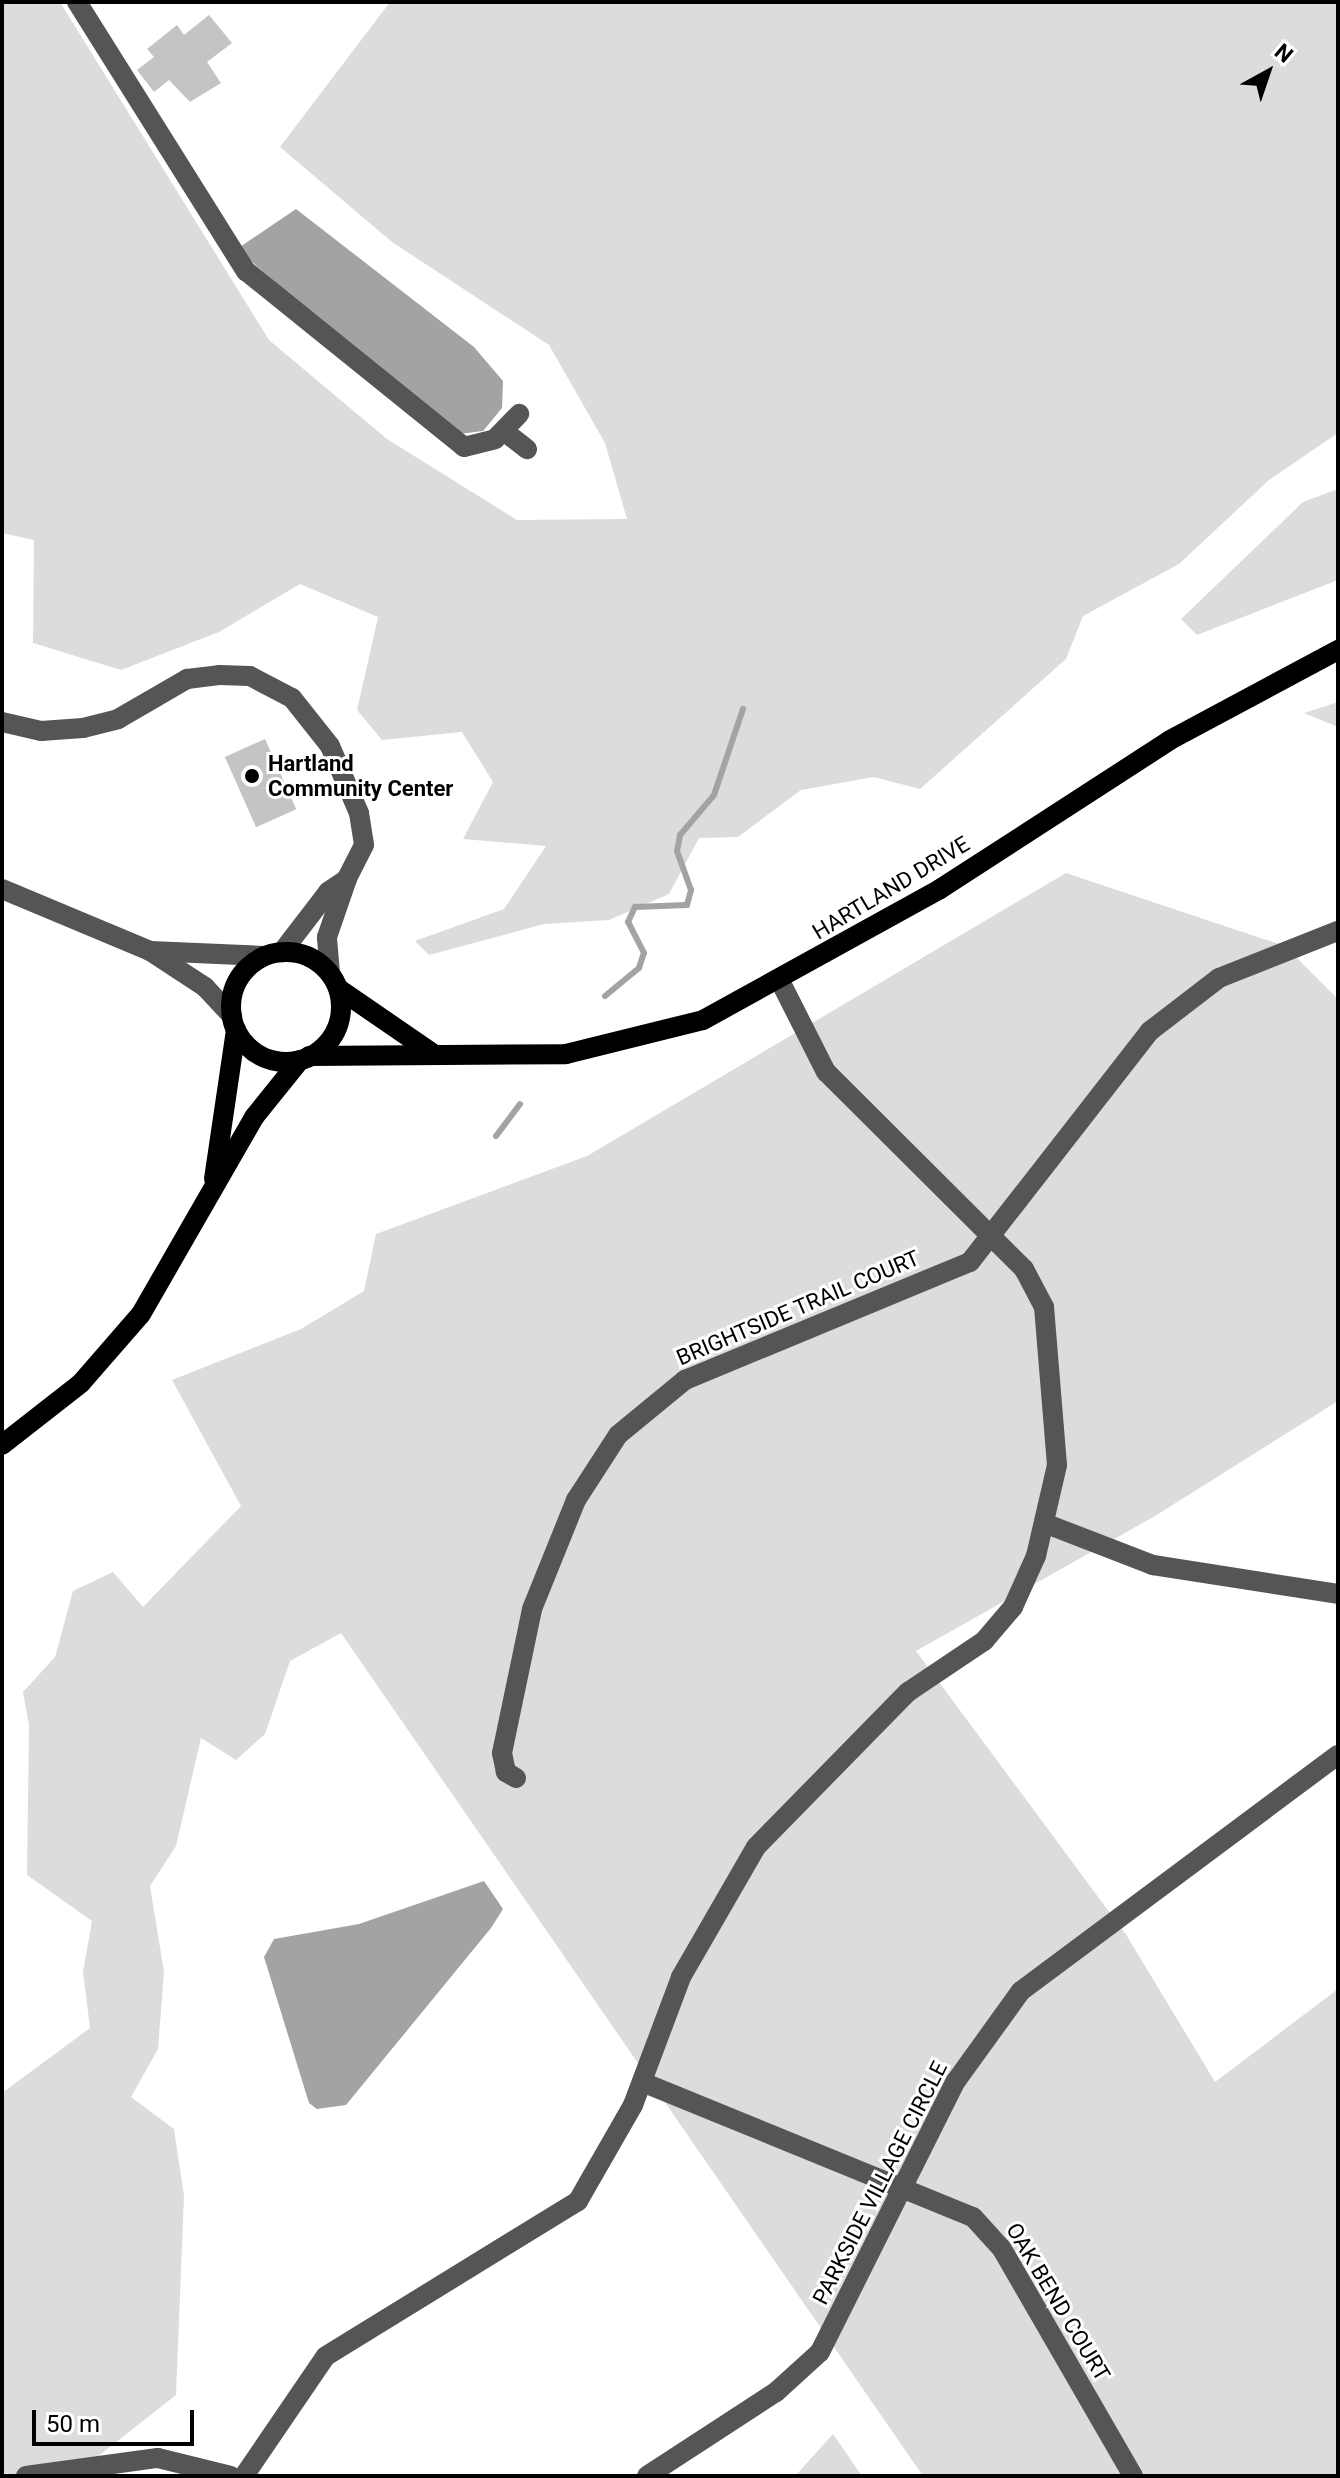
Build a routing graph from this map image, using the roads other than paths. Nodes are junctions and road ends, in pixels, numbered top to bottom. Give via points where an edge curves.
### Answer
1 (77, 2) edge
2 (519, 414) dead end
3 (505, 432) junction
4 (527, 449) dead end
5 (1338, 650) edge
6 (2, 722) edge
7 (347, 879) junction
8 (2, 889) edge
9 (1338, 931) edge
10 (150, 951) junction
11 (273, 954) junction
12 (334, 981) junction
13 (780, 981) junction
14 (234, 1023) junction
15 (432, 1053) junction
16 (305, 1058) junction
17 (214, 1183) junction
18 (993, 1239) junction
19 (2, 1445) edge
20 (1044, 1523) junction
21 (1338, 1594) edge
22 (1338, 1755) edge
23 (516, 1778) dead end
24 (642, 2082) junction
25 (905, 2186) junction
26 (26, 2476) edge
27 (231, 2476) edge
28 (244, 2476) edge
29 (647, 2476) edge
30 (1133, 2476) edge

1 - 3 street via 246,271 445,436 482,447
2 - 3 street
3 - 4 street
5 - 13 main road, HARTLAND DRIVE via 1170,740 940,889
6 - 7 street via 41,731 83,728 118,719 203,677 250,676 271,684 315,721 359,813 364,845
7 - 11 street via 328,892
7 - 12 street via 327,937
8 - 10 street, HARTLAND DRIVE
9 - 18 street via 1219,978 1150,1031
10 - 11 street, HARTLAND DRIVE
10 - 14 street, HARTLAND DRIVE via 205,987
11 - 12 main road, HARTLAND DRIVE via 317,960
11 - 14 main road via 237,980
12 - 15 main road, HARTLAND DRIVE
12 - 16 main road via 339,1025
13 - 15 main road, HARTLAND DRIVE via 703,1020 615,1046 519,1058
13 - 18 street via 826,1072
14 - 16 main road, HARTLAND DRIVE via 264,1057
14 - 17 main road
15 - 16 main road, HARTLAND DRIVE
16 - 17 main road
17 - 19 main road via 141,1314 81,1383
18 - 20 street via 1024,1269 1049,1323 1057,1442
18 - 23 street, BRIGHTSIDE TRAIL COURT via 970,1262 685,1380 618,1435 571,1510 532,1609 502,1753 506,1772
20 - 21 street via 1153,1565
20 - 24 street via 1013,1607 984,1641 908,1692 756,1847 681,1977
22 - 25 street, PARKSIDE VILLAGE CIRCLE via 1021,1991 956,2081
24 - 25 street, OAK BEND COURT
24 - 28 street via 578,2201 335,2348 304,2380
25 - 29 street, PARKSIDE VILLAGE CIRCLE via 820,2352 776,2392
25 - 30 street, OAK BEND COURT via 950,2202 993,2234
26 - 27 street via 158,2458

